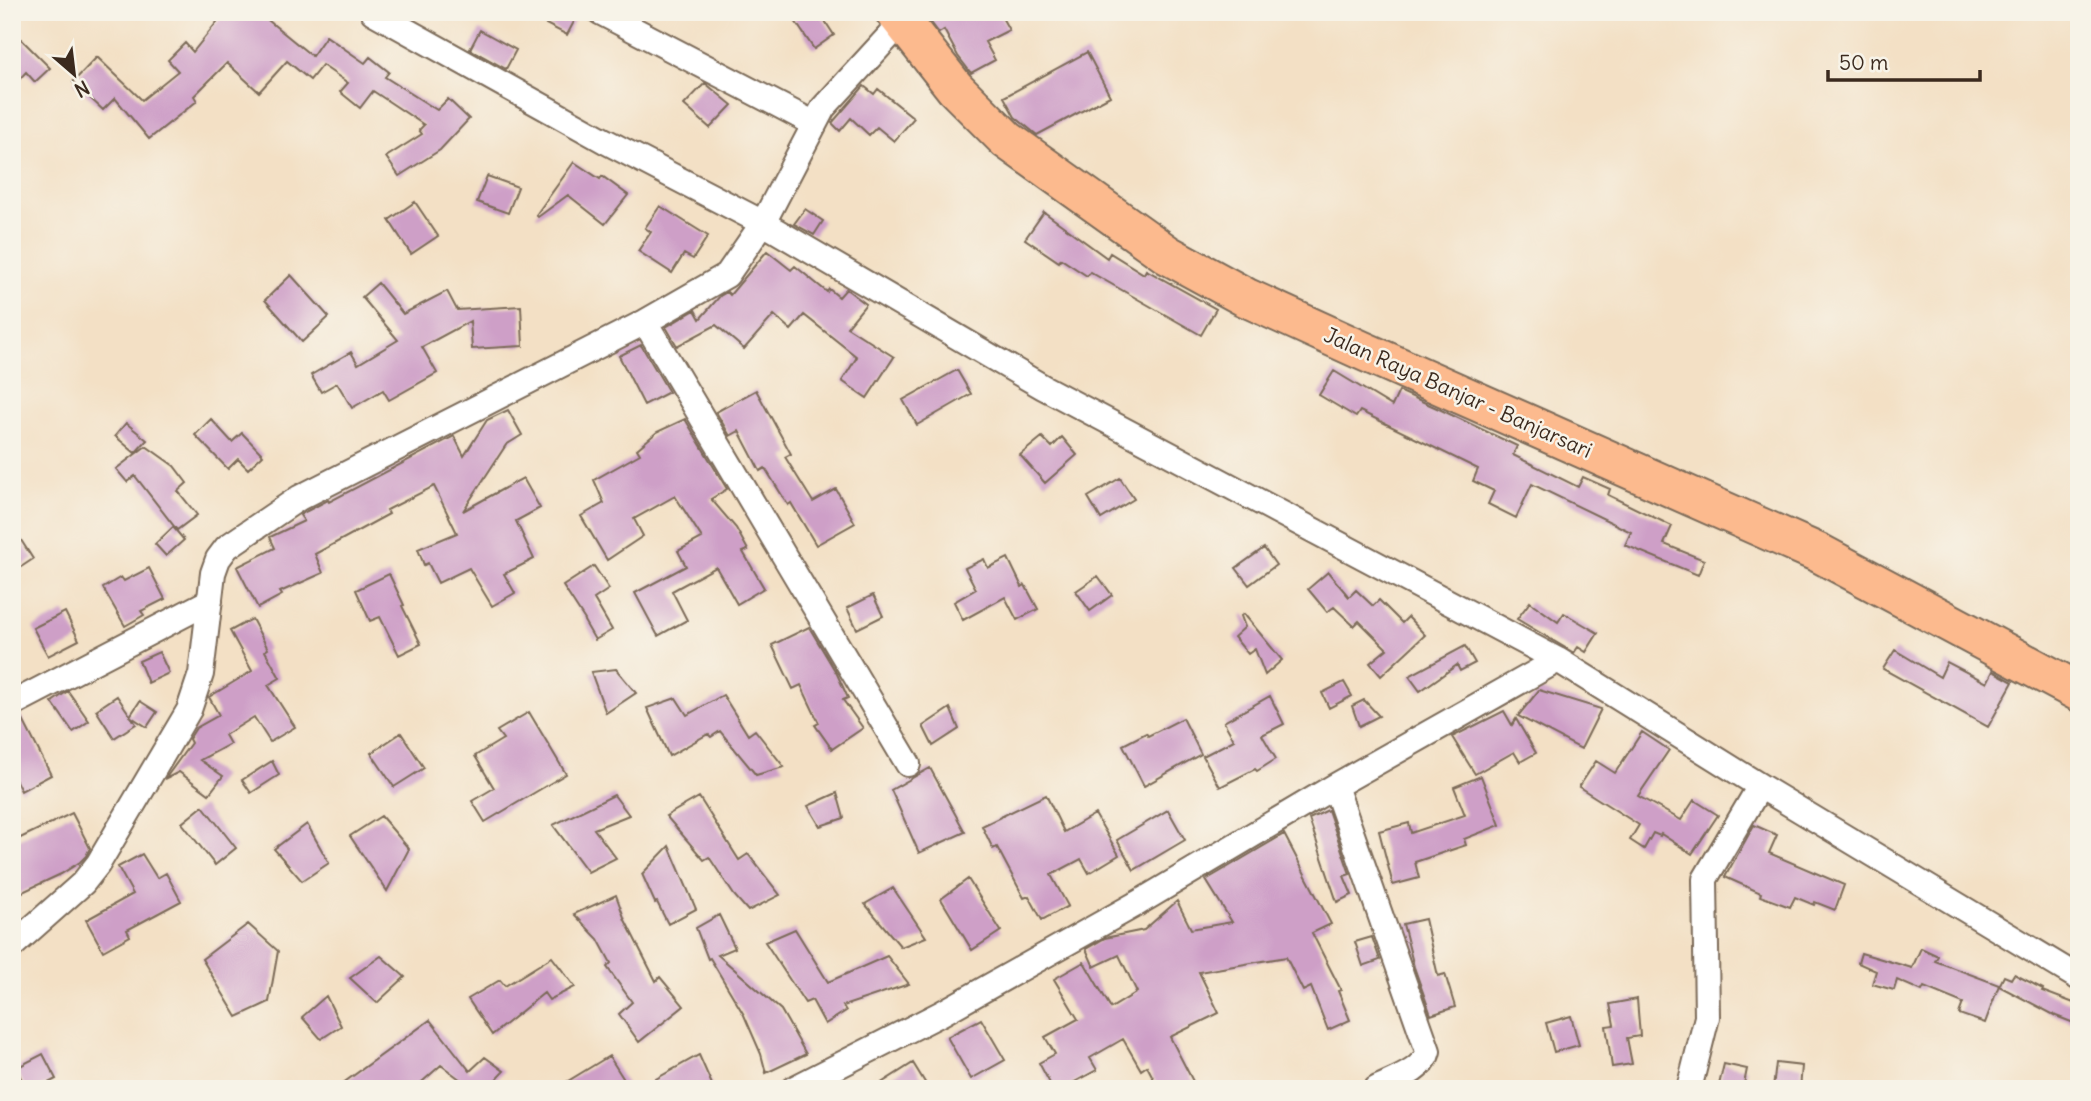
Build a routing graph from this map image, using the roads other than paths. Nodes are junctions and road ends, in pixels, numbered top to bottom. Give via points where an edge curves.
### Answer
1 (373, 12) edge
2 (600, 12) edge
3 (898, 17) edge
4 (813, 124) junction
5 (763, 223) junction
6 (645, 322) junction
7 (209, 601) junction
8 (1558, 660) junction
9 (2079, 692) edge
10 (12, 704) edge
11 (908, 764) dead end
12 (1335, 786) junction
13 (1760, 786) junction
14 (12, 946) edge
15 (2079, 978) edge
16 (793, 1089) edge
17 (1376, 1089) edge
18 (1689, 1089) edge

1 - 5 street
2 - 4 street
3 - 4 street
3 - 9 highway, Jalan Raya Banjar - Banjarsari via 955,88 1007,140 1168,255 1245,297 1821,554
4 - 5 street
5 - 6 street via 727,275
5 - 8 street via 1043,387
6 - 7 street via 299,498 227,547 213,573
6 - 11 street
7 - 10 street
7 - 14 street via 201,674 189,710 98,864
8 - 12 street
8 - 13 street
12 - 16 street via 942,1013
12 - 17 street via 1429,1051 1421,1066
13 - 15 street
13 - 18 street via 1705,879 1707,1017

